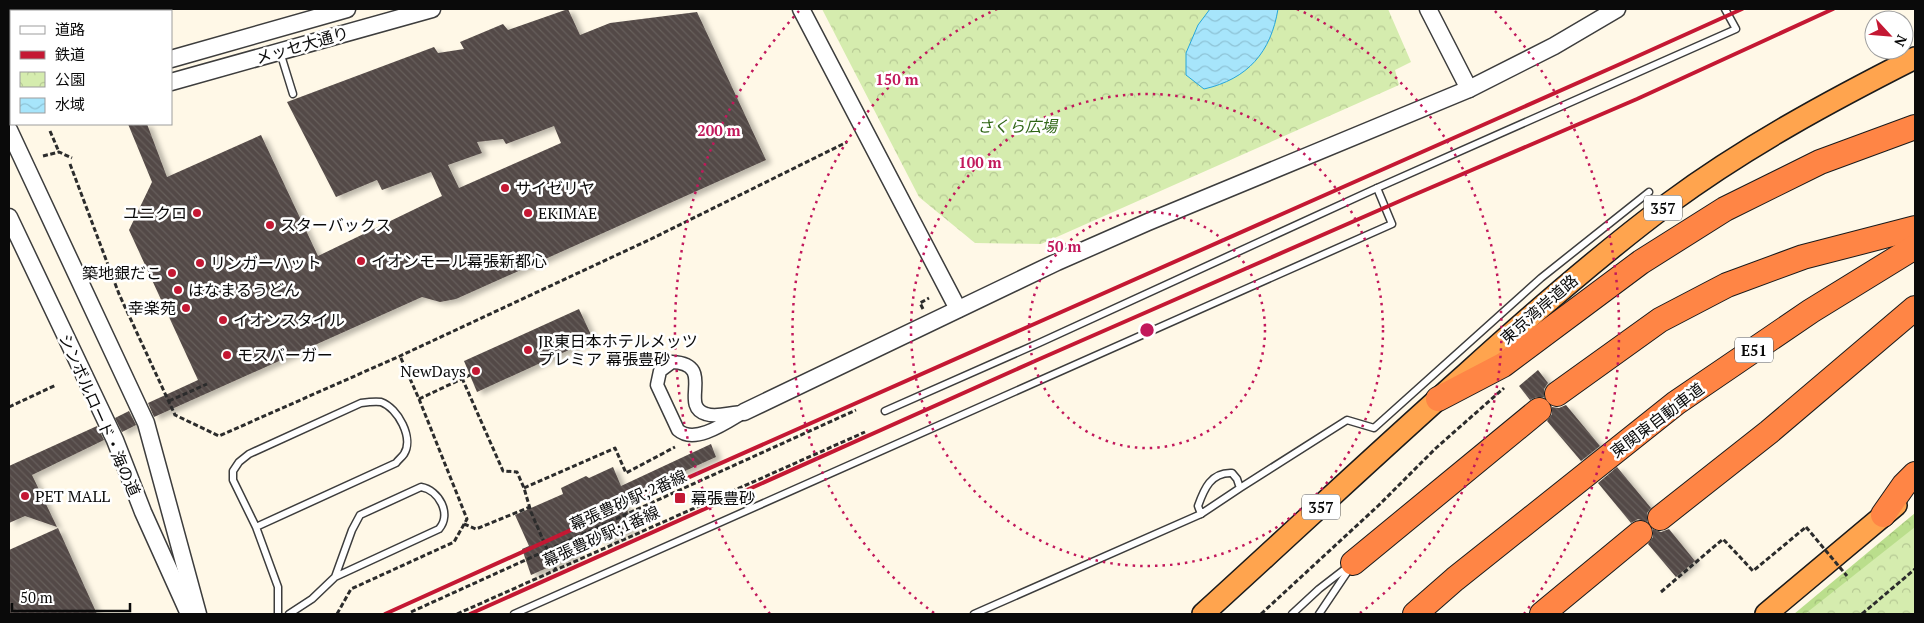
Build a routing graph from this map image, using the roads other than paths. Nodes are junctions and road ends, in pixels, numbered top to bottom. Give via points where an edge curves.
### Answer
1 (348, 9) edge
2 (432, 9) edge
3 (801, 9) edge
4 (1428, 9) edge
5 (1617, 9) edge
6 (1725, 9) edge
7 (280, 51) junction
8 (1915, 58) edge
9 (172, 59) edge
10 (172, 82) edge
11 (1469, 89) junction
12 (293, 94) dead end
13 (1915, 127) edge
14 (9, 130) edge
15 (1377, 188) junction
16 (1649, 192) dead end
17 (9, 217) edge
18 (1915, 228) edge
19 (1915, 247) edge
20 (1915, 308) edge
21 (958, 309) junction
22 (1557, 394) dead end
23 (1438, 399) junction
24 (1539, 410) dead end
25 (886, 411) dead end
26 (744, 412) junction
27 (1915, 474) edge
28 (1240, 488) junction
29 (1915, 489) edge
30 (1201, 514) junction
31 (1883, 515) junction
32 (1660, 518) dead end
33 (256, 527) junction
34 (1640, 533) dead end
35 (1353, 563) junction
36 (335, 577) junction
37 (190, 614) edge
38 (198, 614) edge
39 (278, 614) edge
40 (289, 614) edge
41 (514, 614) edge
42 (974, 614) edge
43 (1203, 614) edge
44 (1292, 614) edge
45 (1320, 614) edge
46 (1415, 614) edge
47 (1542, 614) edge
48 (1766, 614) edge

1 - 9 street, メッセ大通り
2 - 7 street, メッセ大通り
3 - 21 street
4 - 11 street
5 - 11 street via 1554,46
6 - 15 lane via 1736,29
7 - 10 street, メッセ大通り
7 - 12 lane
8 - 23 highway, 東京湾岸道路 / 357 via 1794,122 1669,204 1549,299
11 - 21 street via 1148,222
13 - 23 highway via 1820,162 1725,209 1641,262 1503,365
14 - 38 street via 146,424
15 - 25 lane
15 - 41 lane via 1392,224
16 - 28 lane via 1541,278 1374,428 1347,420
17 - 37 street, シンボルロード・海の道 via 115,440 143,512
18 - 22 highway via 1803,257 1727,285 1660,320
19 - 46 highway, 東関東自動車道 / E51 via 1811,311 1676,403
20 - 32 highway via 1769,432
21 - 26 street
23 - 43 highway, 東京湾岸道路 / 357
24 - 35 highway
26 - 26 street via 697,436 683,434 656,385 660,372 672,362 691,368 696,380 694,402 704,414 715,416
27 - 31 highway
28 - 30 lane
28 - 30 lane via 1232,473 1224,472 1213,477 1198,506
29 - 31 highway
30 - 42 lane
31 - 48 highway
33 - 33 lane via 233,480 238,462 361,403 380,402 396,413 406,433 407,445 396,463
33 - 39 lane via 278,587
34 - 47 highway
35 - 44 lane
35 - 45 lane
36 - 36 lane via 360,515 421,487 438,495 446,516 439,529
36 - 40 lane via 312,599

